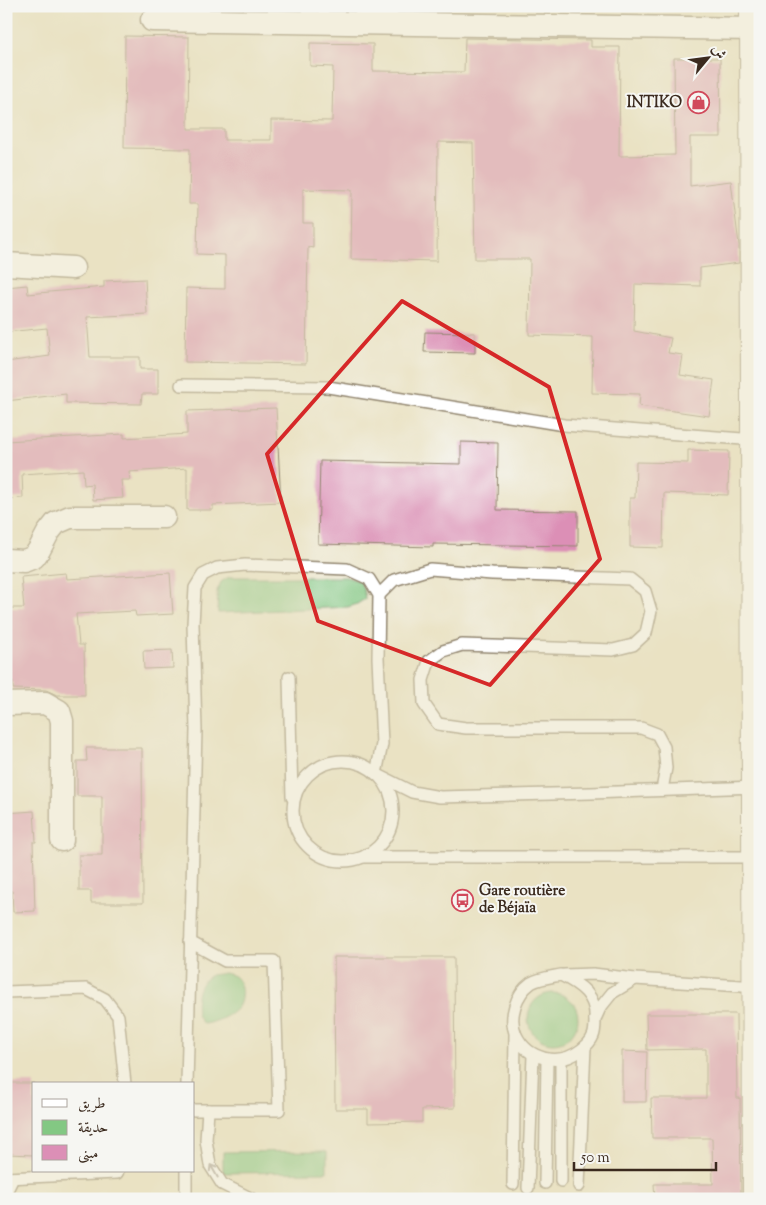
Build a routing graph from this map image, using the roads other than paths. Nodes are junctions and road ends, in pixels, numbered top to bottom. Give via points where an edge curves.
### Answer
1 (400, 15) edge
2 (754, 18) edge
3 (152, 20) dead end
4 (6, 264) edge
5 (73, 268) dead end
6 (181, 385) dead end
7 (756, 440) junction
8 (164, 517) dead end
9 (758, 539) edge
10 (6, 560) edge
11 (378, 595) junction
12 (289, 676) dead end
13 (758, 677) edge
14 (6, 704) edge
15 (376, 774) junction
16 (756, 787) junction
17 (662, 790) junction
18 (293, 806) junction
19 (62, 840) dead end
20 (365, 856) junction
21 (756, 857) junction
22 (190, 942) junction
23 (561, 975) junction
24 (635, 979) junction
25 (757, 987) junction
26 (6, 992) edge
27 (595, 1020) junction
28 (515, 1033) junction
29 (585, 1047) junction
30 (533, 1054) junction
31 (546, 1060) junction
32 (560, 1060) junction
33 (125, 1082) edge
34 (187, 1082) edge
35 (758, 1109) edge
36 (195, 1110) edge
37 (208, 1110) junction
38 (118, 1172) edge
39 (186, 1172) edge
40 (10, 1178) edge
41 (561, 1181) dead end
42 (545, 1183) dead end
43 (513, 1184) dead end
44 (579, 1186) dead end
45 (528, 1188) dead end
46 (6, 1192) edge
47 (186, 1199) edge
48 (252, 1199) edge
49 (757, 1199) edge

1 - 2 street
1 - 3 street
2 - 7 street
4 - 5 street
6 - 7 lane via 328,387 564,424
7 - 9 street
8 - 10 street via 70,517 56,523 34,557 24,561
9 - 13 street
11 - 15 lane via 382,744
11 - 17 lane via 394,580 430,569 630,579 645,591 650,611 646,633 633,645 613,650 462,645 444,650 430,661 423,680 424,704 438,724 466,728 641,728 656,734 664,747 666,768
11 - 22 lane via 369,579 347,569 314,567 245,565 217,568 203,575 194,588 196,730
12 - 18 lane
13 - 16 street
14 - 19 street via 45,703 59,711 62,721
15 - 17 lane via 412,792 440,796
15 - 18 lane via 363,765 348,761 332,762 305,778 296,791
15 - 20 lane via 386,786 392,802 392,818 388,834
16 - 17 lane
16 - 21 street
18 - 20 lane via 299,836 308,848 335,861
20 - 21 lane
21 - 25 street
22 - 34 lane
22 - 37 lane via 225,961 274,961 279,1110
23 - 24 lane via 593,974
23 - 27 lane via 582,987 590,997
23 - 28 lane via 532,983 522,993 515,1005
24 - 25 lane
24 - 27 lane via 612,993
25 - 35 street
26 - 33 lane via 86,989 106,999 118,1016
27 - 29 lane via 593,1036
28 - 30 lane
28 - 43 lane
29 - 32 lane via 574,1056
29 - 44 lane
30 - 31 lane
30 - 45 lane
31 - 32 lane
31 - 42 lane
32 - 41 lane
35 - 49 street
36 - 37 lane
48 -> 37 lane via 222,1184 210,1164 206,1140
38 - 40 lane
39 - 47 lane
40 - 46 lane

